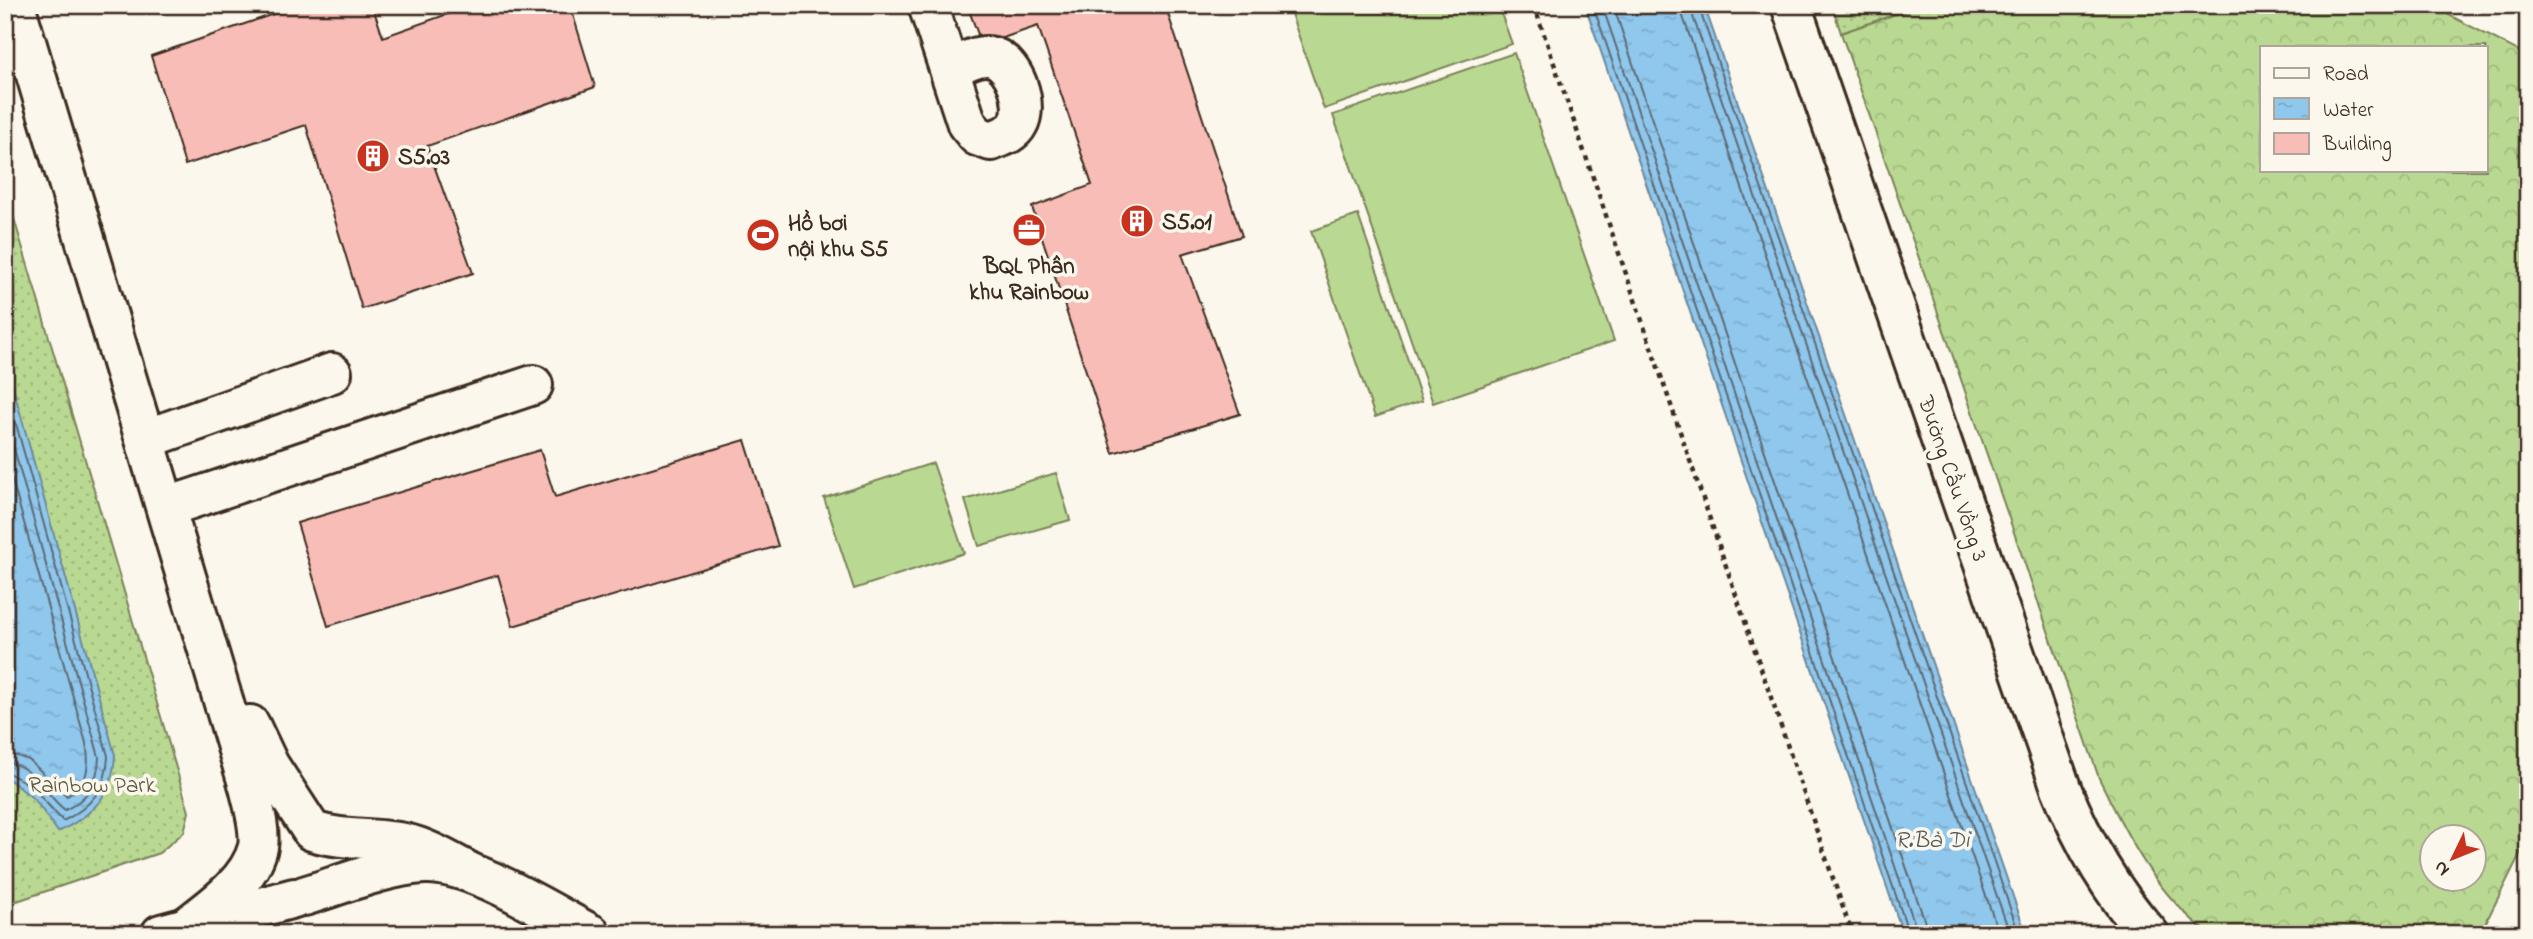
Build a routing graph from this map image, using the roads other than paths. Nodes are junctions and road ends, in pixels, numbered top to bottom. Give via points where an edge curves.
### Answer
1 (15, 5) edge
2 (928, 5) edge
3 (1791, 5) edge
4 (950, 69) dead end
5 (332, 373) dead end
6 (533, 385) dead end
7 (146, 439) junction
8 (167, 507) junction
9 (198, 611) junction
10 (312, 831) junction
11 (258, 846) junction
12 (469, 872) junction
13 (299, 897) junction
14 (175, 929) edge
15 (590, 934) edge
16 (2150, 934) edge

1 - 7 street
2 - 4 street
3 - 16 street, Đường Cầu Vồng 3 via 2061,788 2098,866
5 - 7 street
6 - 8 street
7 - 8 street
8 - 9 street
9 - 10 street via 269,765
9 - 11 street via 244,766
10 - 11 street via 296,825 279,827 268,832
10 - 12 street via 417,846
10 - 13 street via 326,849 328,866 323,882
11 - 13 street via 255,863 260,880 276,895
11 - 14 street via 233,888
12 - 13 street via 422,864
12 - 15 street
13 - 14 street

